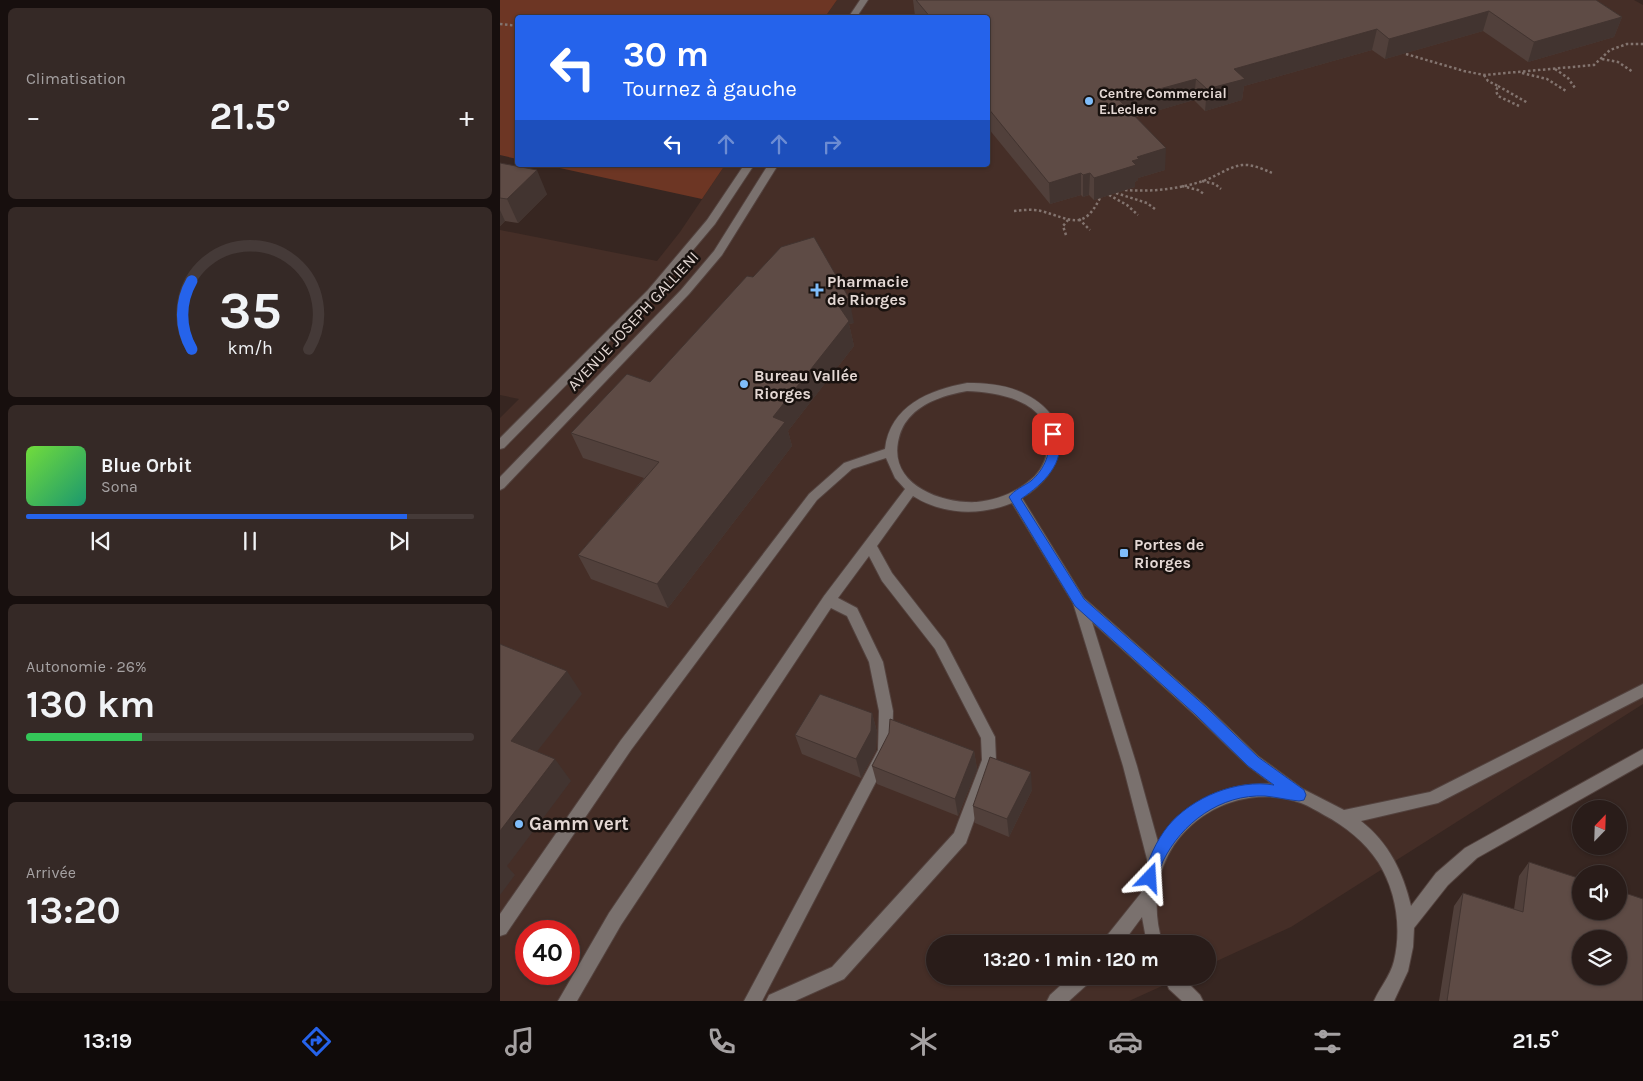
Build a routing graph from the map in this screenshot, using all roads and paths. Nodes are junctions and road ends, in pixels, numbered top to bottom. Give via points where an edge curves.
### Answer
1 (864, 0) edge
2 (854, 15) edge
3 (500, 24) edge
4 (515, 26) edge
5 (1643, 44) edge
6 (1406, 54) edge
7 (1602, 59) junction
8 (1555, 69) junction
9 (1519, 72) junction
10 (1633, 72) dead end
11 (1484, 75) junction
12 (1498, 86) junction
13 (1575, 88) dead end
14 (1566, 91) dead end
15 (1528, 103) dead end
16 (1519, 106) dead end
17 (748, 167) edge
18 (772, 167) edge
19 (1272, 173) dead end
20 (1201, 181) junction
21 (1182, 186) junction
22 (1221, 189) dead end
23 (1125, 190) edge
24 (1116, 193) edge
25 (1204, 194) dead end
26 (1109, 195) edge
27 (1100, 198) edge
28 (1155, 209) dead end
29 (1014, 211) dead end
30 (1138, 215) dead end
31 (1078, 219) junction
32 (1068, 220) junction
33 (1090, 230) dead end
34 (1066, 235) dead end
35 (500, 445) edge
36 (891, 452) junction
37 (500, 485) edge
38 (911, 490) junction
39 (1015, 497) junction
40 (870, 544) junction
41 (829, 600) junction
42 (1079, 602) junction
43 (1643, 690) edge
44 (1643, 756) edge
45 (1299, 795) junction
46 (1345, 817) junction
47 (1156, 861) junction
48 (1148, 897) junction
49 (1406, 925) junction
50 (500, 928) edge
51 (1118, 935) edge
52 (1154, 935) edge
53 (1074, 985) edge
54 (1177, 985) edge
55 (568, 1001) edge
56 (753, 1001) edge
57 (775, 1001) edge
58 (1056, 1001) edge
59 (1194, 1001) edge
60 (1383, 1001) edge

1 - 2 street
3 - 4 path
5 - 7 path via 1627,44 1610,50
6 - 11 path
7 - 8 path via 1594,65
7 - 10 path via 1618,62
8 - 9 path
8 - 13 path
9 - 11 path
9 - 14 path via 1547,79
11 - 12 path
12 - 15 path
12 - 16 path via 1498,96
17 - 35 street, AVENUE JOSEPH GALLIENI via 711,222 652,292
18 - 37 street, AVENUE JOSEPH GALLIENI via 718,253 685,292
19 - 20 path via 1243,165
20 - 21 path
20 - 22 path
21 - 23 path via 1143,192
21 - 25 path
24 - 28 path via 1147,203
26 - 30 path
27 - 31 path via 1093,212
29 - 32 path via 1041,211
31 - 32 path
31 - 33 path
32 - 34 path via 1063,226
36 - 38 street via 898,476
36 - 39 street via 890,442 897,426 925,399 967,387 989,386 1016,393 1037,406 1051,424 1056,444 1051,464 1037,483
36 - 50 street via 848,466 813,497 626,745
38 - 39 street via 933,502 960,507 988,506
38 - 40 street
39 - 42 street
40 - 41 street
40 - 57 street via 887,577 940,645 988,737 989,760 960,838 838,973
41 - 55 street via 615,920
41 - 56 street via 852,612 876,662 886,711 885,751
42 - 45 street via 1253,761
42 - 47 street
43 - 46 street via 1432,798
44 - 49 street via 1471,853 1442,878
45 - 46 street
45 - 47 street via 1264,790 1229,794 1198,808 1173,831
46 - 49 street via 1369,838 1388,864 1401,893
47 - 48 street
48 - 51 street
48 - 52 street
49 - 60 street via 1403,962
53 - 58 street
54 - 59 street

